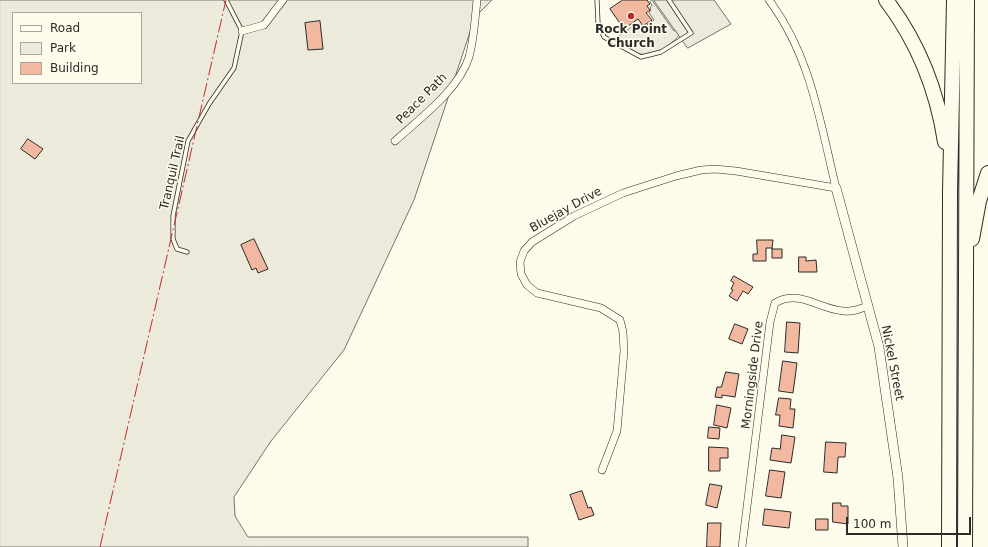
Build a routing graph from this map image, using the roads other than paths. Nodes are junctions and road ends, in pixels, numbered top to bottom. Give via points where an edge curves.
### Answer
1 (226, 0) edge
2 (283, 0) edge
3 (478, 0) edge
4 (597, 0) edge
5 (669, 0) edge
6 (769, 0) edge
7 (886, 0) edge
8 (954, 0) edge
9 (967, 0) edge
10 (242, 31) junction
11 (395, 141) dead end
12 (988, 173) edge
13 (836, 188) junction
14 (950, 192) junction
15 (187, 252) dead end
16 (868, 306) junction
17 (966, 315) junction
18 (602, 470) dead end
19 (742, 547) edge
20 (903, 547) edge
21 (949, 547) edge
22 (965, 547) edge

1 - 10 lane
2 - 10 street via 264,25
3 - 11 street, Peace Path via 469,58 462,71 449,90
4 - 5 lane via 598,23 604,37 641,57 661,52 691,33
6 - 13 street via 781,16 804,62
7 - 14 highway via 912,41 935,93 945,141
8 - 14 highway
9 - 17 highway
10 - 15 lane, Tranquil Trail via 234,68 188,141 173,216 173,239 177,249
12 - 17 highway via 973,233
13 - 16 street, Nickel Street
13 - 18 street, Bluejay Drive via 736,171 701,170 623,193 574,216 532,242 524,251 520,262 521,274 527,285 537,293 601,308 620,320 624,332 624,358 617,431
14 - 21 highway
16 - 19 street, Morningside Drive via 855,311 844,311 799,298 784,298 775,303 770,322
16 - 20 street, Nickel Street via 879,347 890,415
17 - 22 highway

